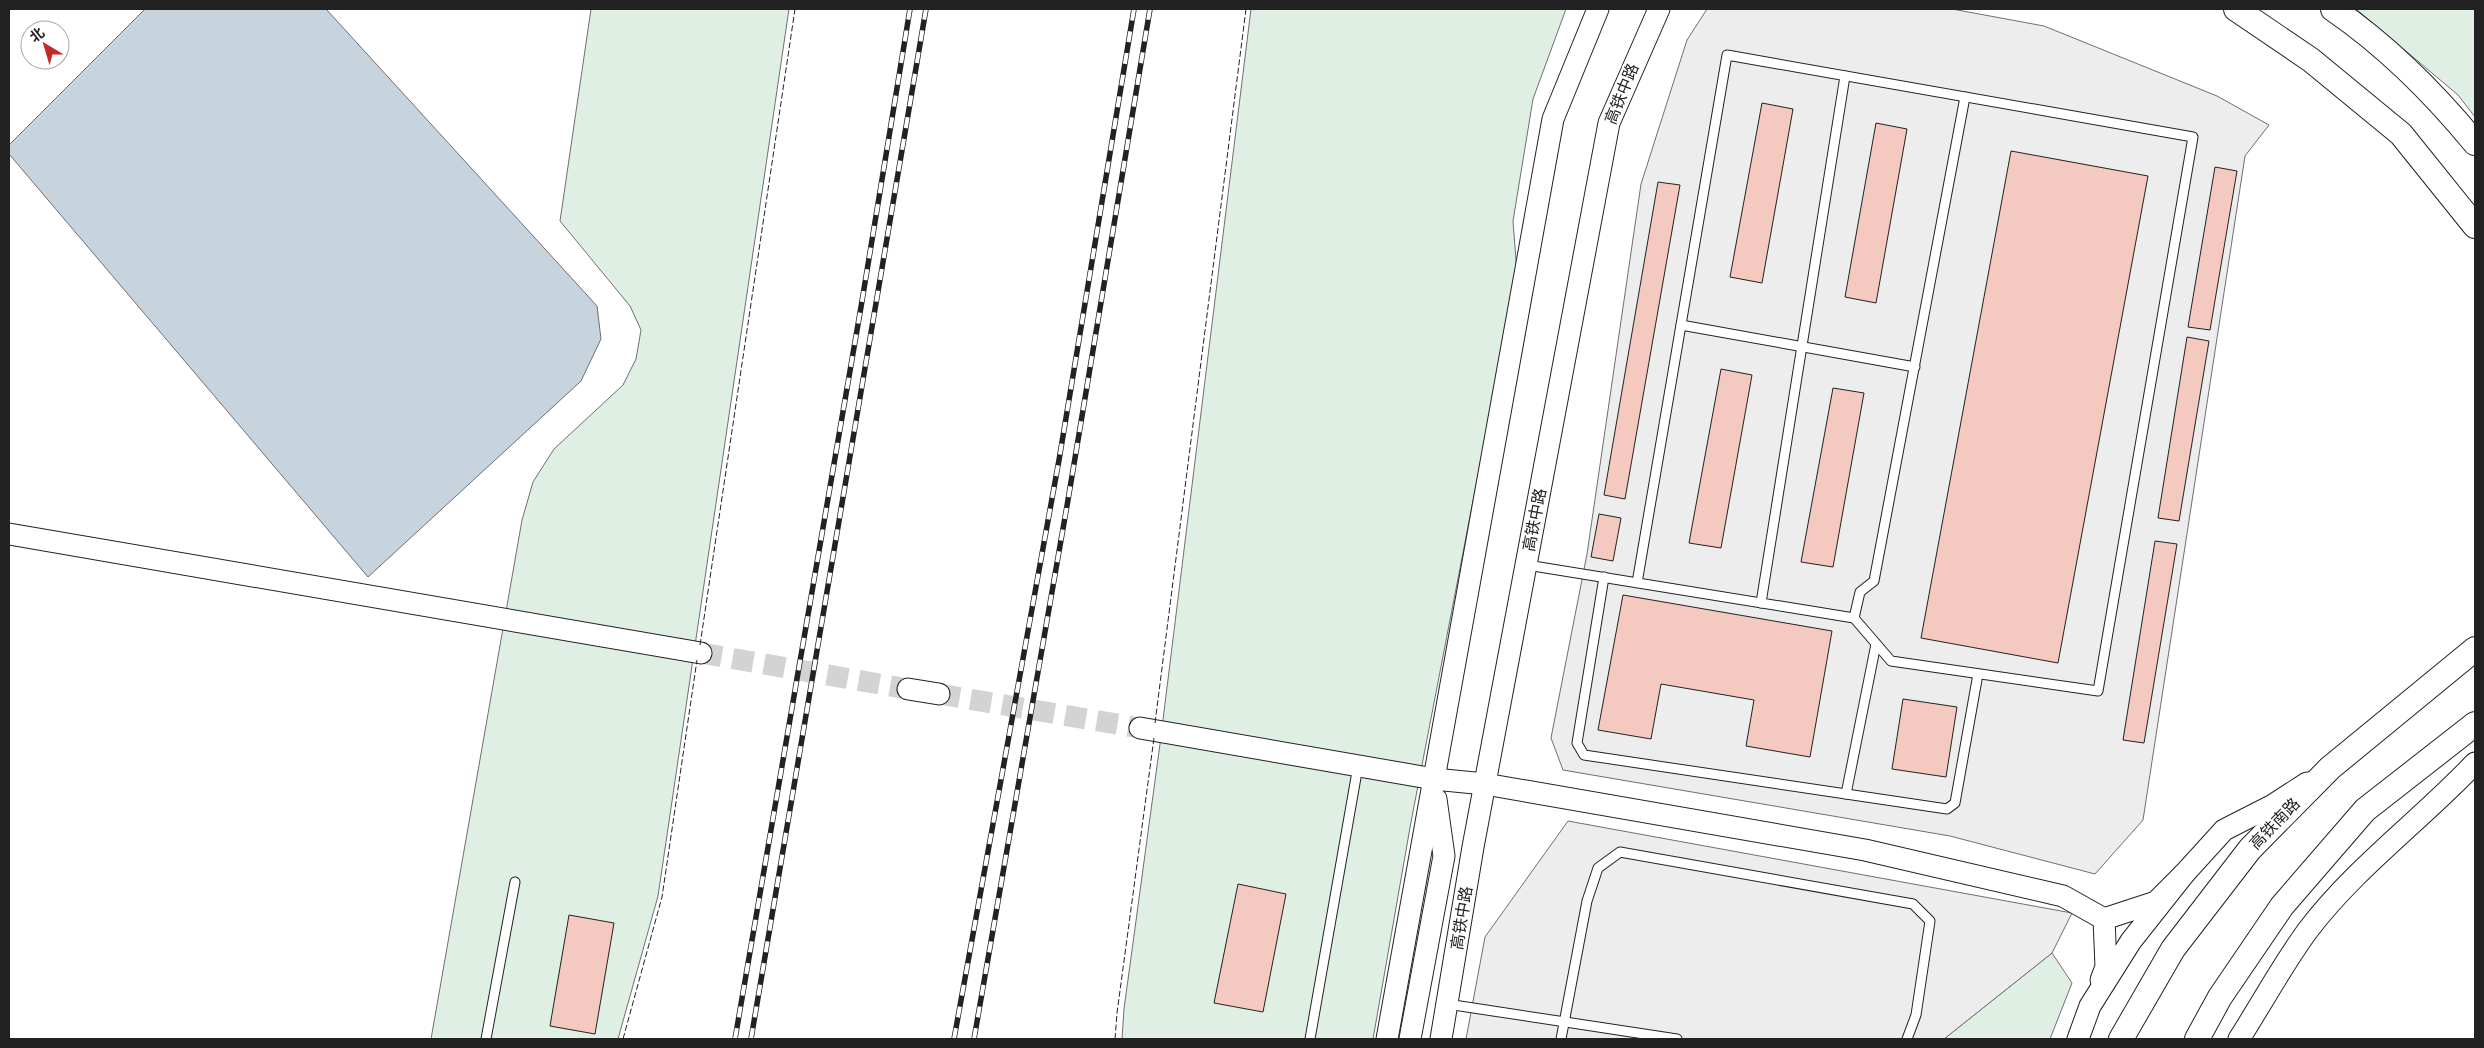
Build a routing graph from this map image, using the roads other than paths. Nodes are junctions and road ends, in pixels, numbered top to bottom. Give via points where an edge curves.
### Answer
1 (1598, 9) edge
2 (1658, 9) edge
3 (2236, 9) edge
4 (2333, 9) edge
5 (1845, 76) junction
6 (1965, 97) junction
7 (2475, 142) edge
8 (2475, 226) edge
9 (1681, 325) junction
10 (1802, 346) junction
11 (1915, 367) junction
12 (9, 534) edge
13 (1526, 565) junction
14 (1604, 577) junction
15 (1637, 583) junction
16 (1761, 603) junction
17 (1854, 618) junction
18 (1876, 644) junction
19 (2475, 649) edge
20 (701, 653) tunnel mouth
21 (1978, 674) junction
22 (908, 689) tunnel mouth
23 (939, 694) tunnel mouth
24 (2475, 724) edge
25 (1140, 728) tunnel mouth
26 (2475, 763) edge
27 (1358, 766) junction
28 (2330, 768) junction
29 (1434, 779) junction
30 (1485, 784) junction
31 (1846, 794) junction
32 (2184, 874) junction
33 (515, 882) dead end
34 (2104, 919) junction
35 (1447, 1004) junction
36 (2090, 1006) junction
37 (1564, 1022) junction
38 (486, 1039) edge
39 (1310, 1039) edge
40 (1387, 1039) edge
41 (1410, 1039) edge
42 (1441, 1039) edge
43 (1561, 1039) edge
44 (1677, 1039) edge
45 (1907, 1039) edge
46 (2078, 1039) edge
47 (2121, 1039) edge
48 (2197, 1039) edge
49 (2239, 1039) edge

1 - 29 street, 高铁中路 via 1553,119
2 - 13 street, 高铁中路 via 1609,123
3 - 8 main road via 2311,60 2401,134
4 - 7 main road via 2362,29 2440,100
5 - 6 lane
5 - 9 lane via 1727,55
5 - 10 lane
6 - 11 lane
6 - 21 lane via 2193,137 2098,691
9 - 10 lane
9 - 15 lane
10 - 11 lane
10 - 16 lane
11 - 17 lane via 1874,582 1860,592
12 - 20 street
13 - 14 lane
13 - 30 street, 高铁中路
14 - 15 lane
14 - 31 lane via 1577,743 1584,755
15 - 16 lane
16 - 17 lane
17 - 18 lane
18 - 21 lane via 1891,661
18 - 31 lane
19 - 28 main road, 高铁南路
21 - 31 lane via 1955,803 1947,809
22 - 23 street
24 - 48 main road via 2365,810 2282,906 2220,997
25 - 27 street
26 - 49 street via 2442,799 2359,874 2308,930
27 - 29 street
27 - 39 lane
28 - 32 street via 2273,805 2224,830
28 - 47 main road, 高铁南路 via 2250,849 2173,948
29 - 30 street
29 - 40 street, 高铁中路
29 - 41 street, 高铁中路 via 1444,856
30 - 34 street via 1865,850 2063,896
30 - 35 street, 高铁中路
32 - 34 street via 2156,902
32 - 36 street via 2131,941
33 - 38 lane
34 - 36 street via 2106,967
35 - 37 lane
35 - 42 street, 高铁中路
36 - 46 street
37 - 43 lane
37 - 44 lane
37 - 45 lane via 1587,901 1598,868 1620,852 1913,904 1930,921 1916,1015

